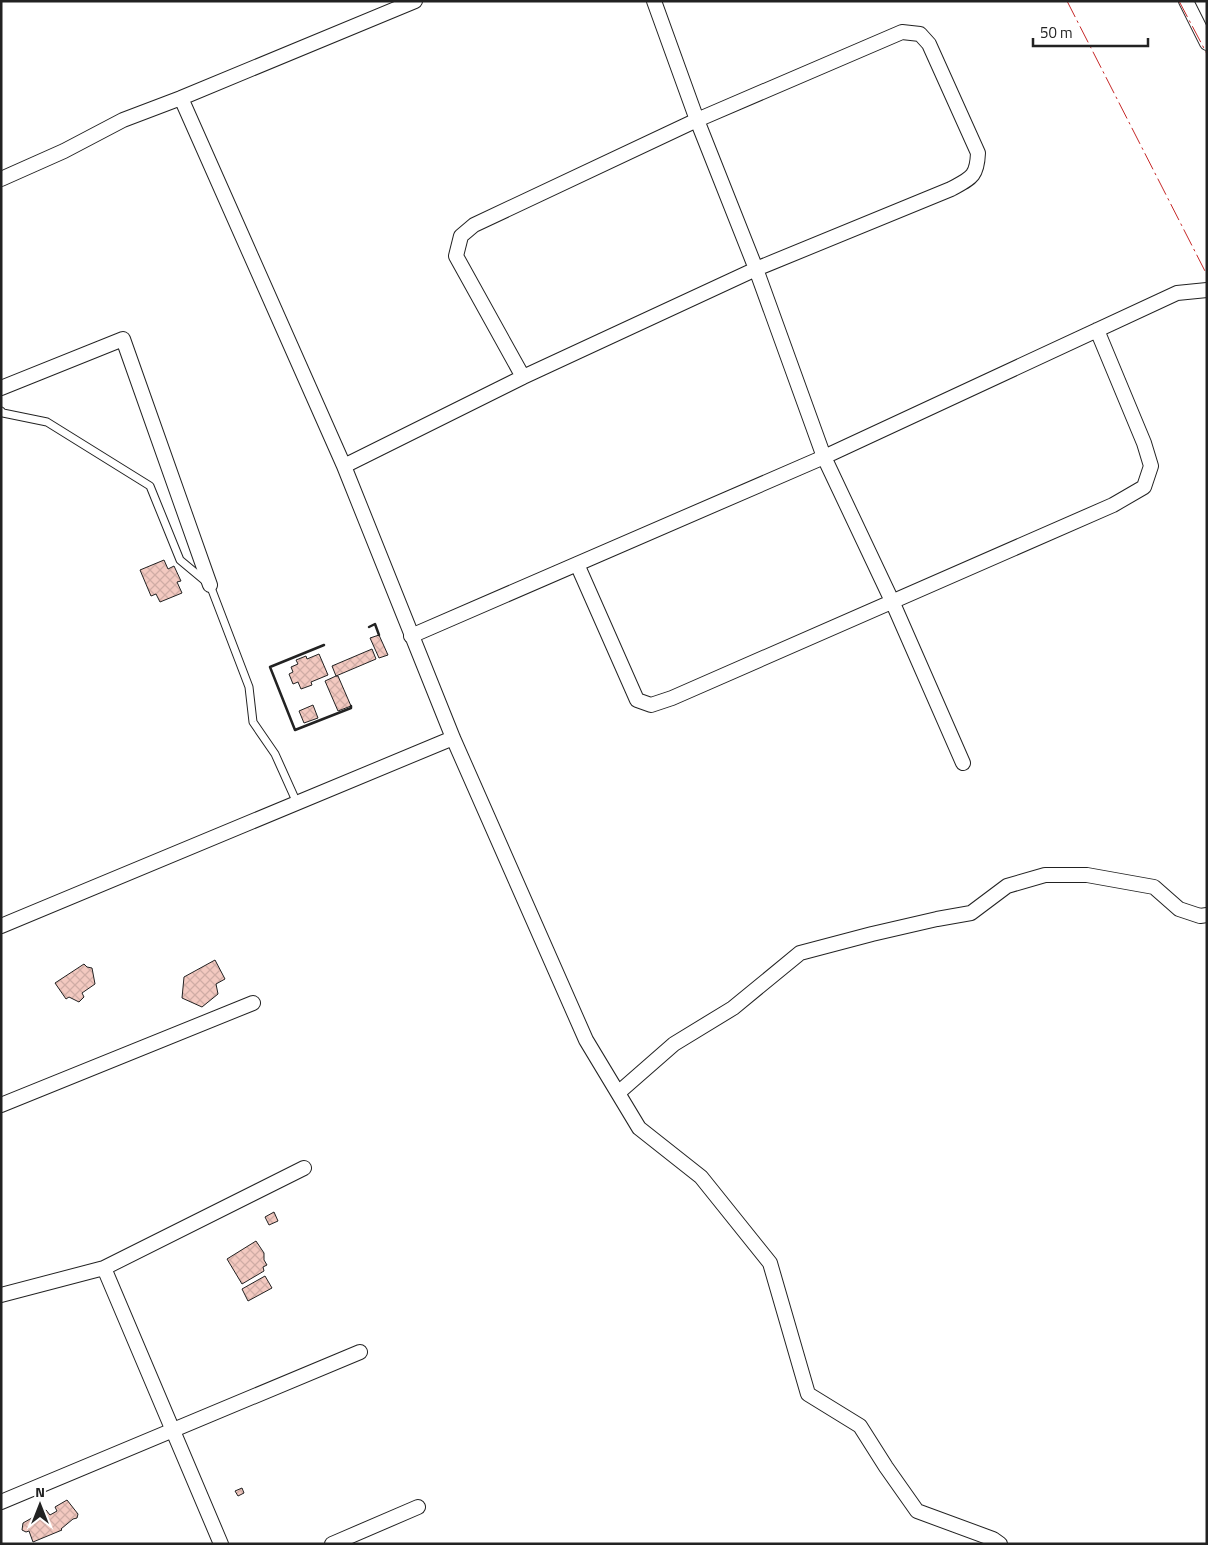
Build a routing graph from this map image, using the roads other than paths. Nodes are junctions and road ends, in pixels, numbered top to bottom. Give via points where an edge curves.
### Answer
1 (415, 1) edge
2 (654, 1) edge
3 (1186, 1) edge
4 (1207, 43) edge
5 (181, 98) junction
6 (697, 120) junction
7 (1, 179) edge
8 (756, 269) junction
9 (1207, 290) edge
10 (1097, 330) junction
11 (523, 377) junction
12 (1, 388) edge
13 (1, 410) edge
14 (824, 457) junction
15 (344, 466) junction
16 (577, 564) junction
17 (210, 585) junction
18 (892, 602) junction
19 (411, 636) junction
20 (453, 738) junction
21 (963, 763) dead end
22 (296, 803) junction
23 (1207, 915) edge
24 (1, 926) edge
25 (253, 1003) dead end
26 (618, 1093) junction
27 (1, 1105) edge
28 (304, 1168) dead end
29 (104, 1268) junction
30 (1, 1295) edge
31 (360, 1352) dead end
32 (174, 1430) junction
33 (1, 1502) edge
34 (418, 1506) dead end
35 (221, 1544) edge
36 (332, 1544) edge
37 (1000, 1544) edge

1 - 5 street
2 - 6 street
3 - 4 street
5 - 7 street via 123,120
5 - 15 street
6 - 8 street
6 - 8 street via 902,32 920,34 928,44 978,153 978,169 968,180 951,189
6 - 11 street via 474,225 461,236 456,256
8 - 11 street
8 - 14 street
9 - 10 street via 1177,293
10 - 14 street
10 - 18 street via 1151,466 1144,488 1113,505
11 - 15 street
12 - 17 street via 123,339
13 - 17 lane via 47,422 150,486 180,560
14 - 16 street
14 - 18 street
15 - 19 street
16 - 18 street via 637,700 651,704 672,698
16 - 19 street
17 - 22 lane via 249,688 253,722 275,754
18 - 21 street
19 - 20 street
20 - 22 street
20 - 26 street via 586,1040
22 - 24 street
23 - 26 street via 1179,909 1154,887 1088,875 1045,874 1008,886 971,913 800,953 733,1008 674,1044
25 - 27 street
26 - 37 street via 639,1128 701,1177 770,1263 808,1394 860,1426 917,1511
28 - 29 street
29 - 30 street
29 - 32 street
31 - 32 street
32 - 33 street
32 - 35 street
34 - 36 street

